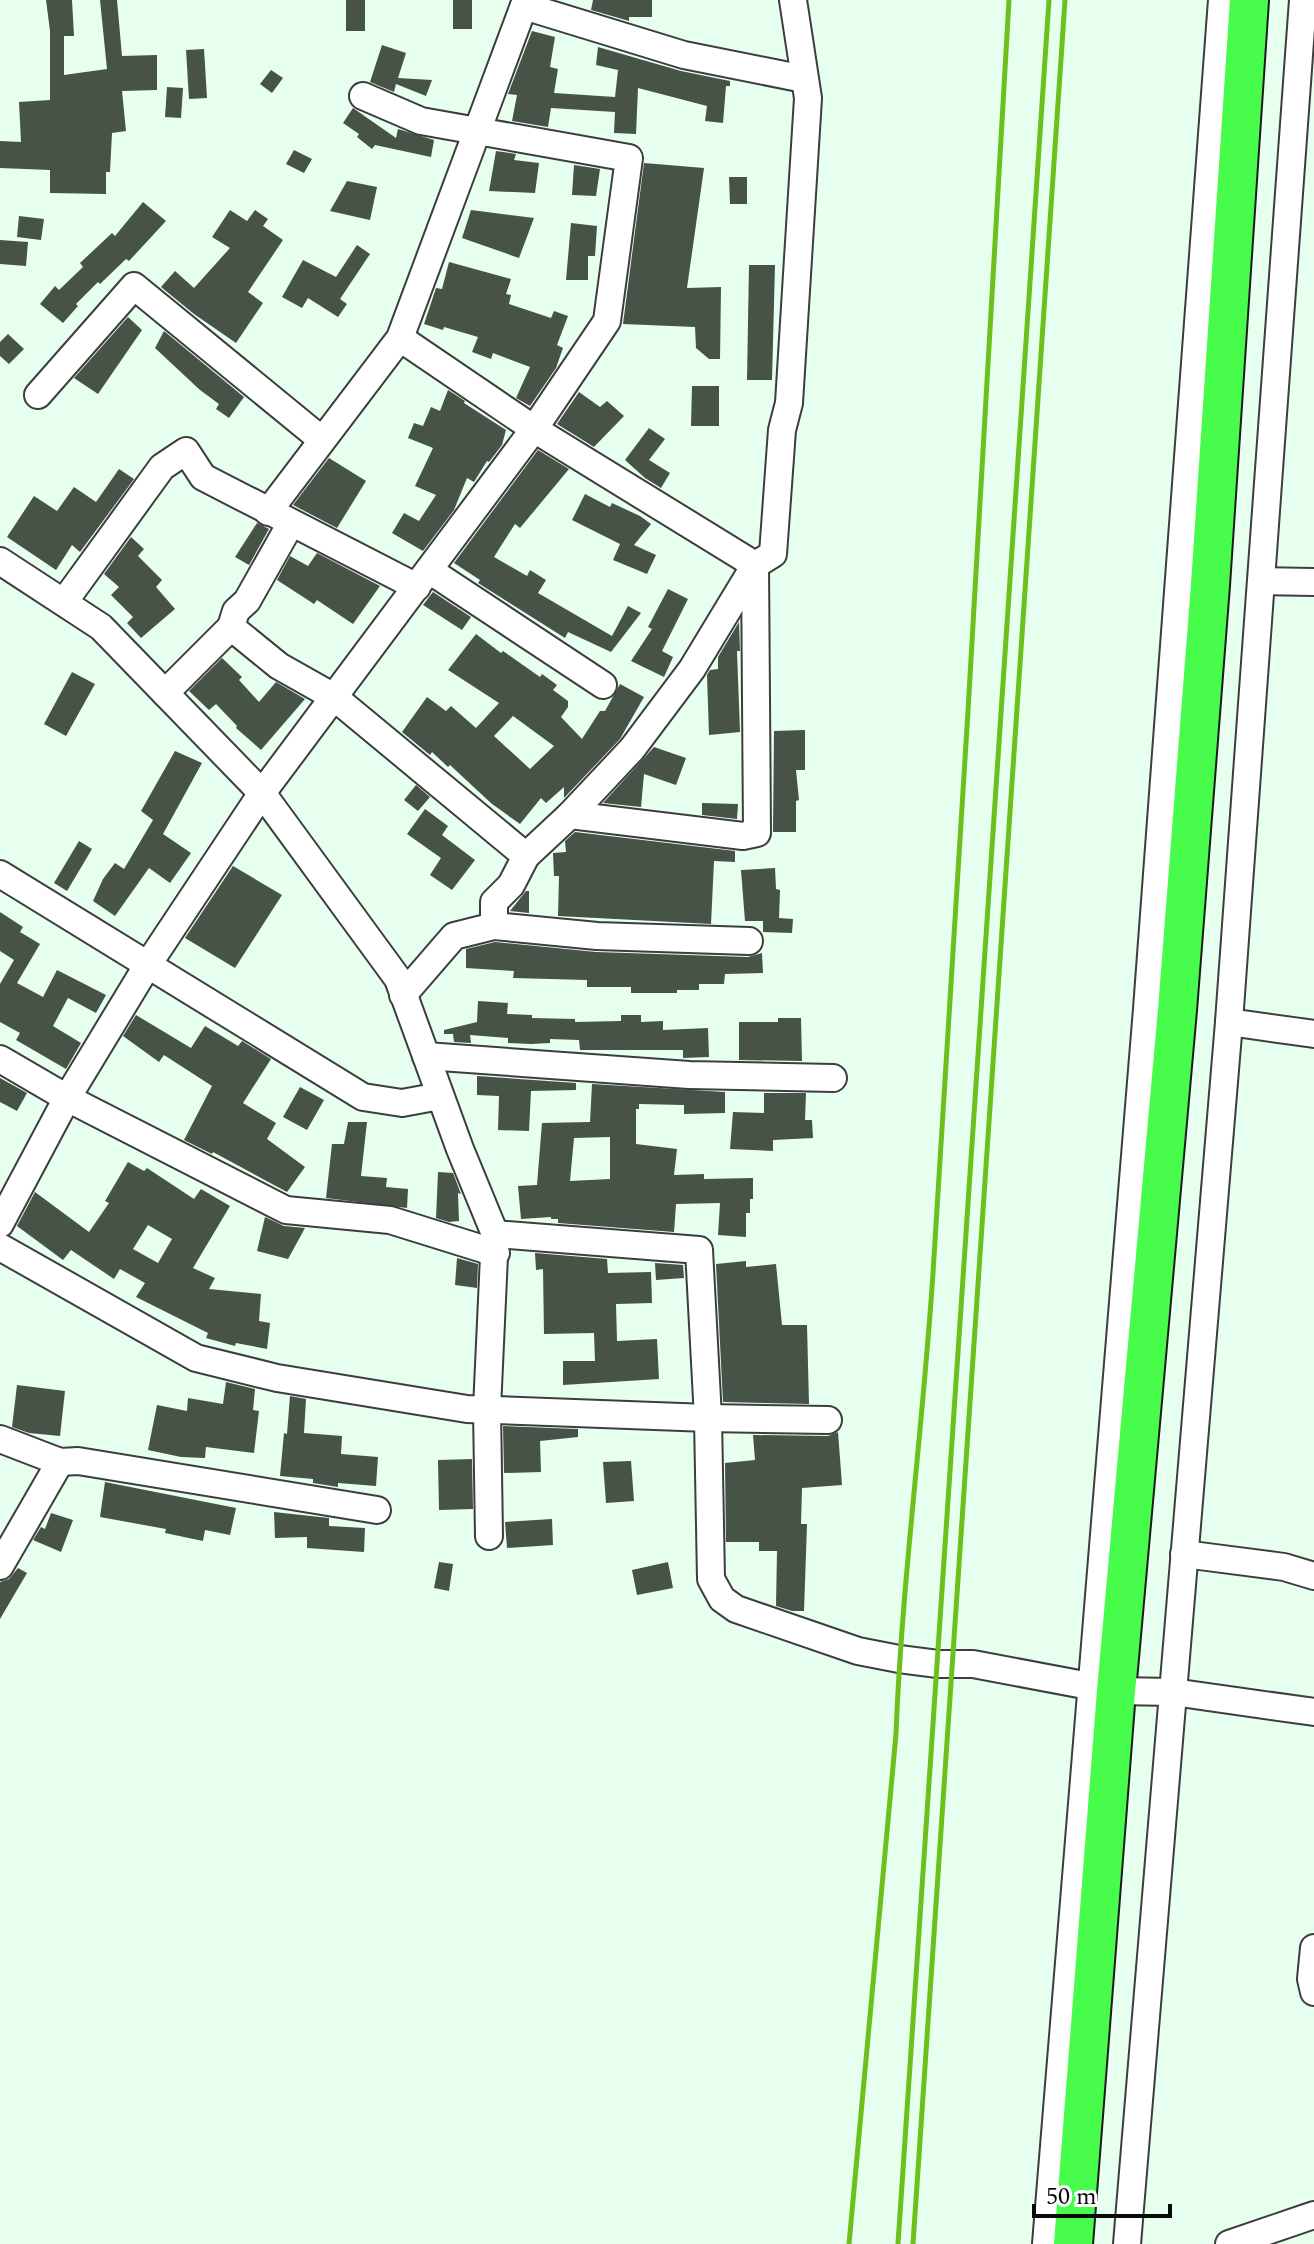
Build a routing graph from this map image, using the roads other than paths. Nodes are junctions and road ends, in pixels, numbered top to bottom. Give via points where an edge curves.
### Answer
1 (793, 0) edge
2 (1222, 0) edge
3 (1249, 0) edge
4 (1271, 0) edge
5 (1303, 0) edge
6 (525, 3) edge
7 (804, 79) junction
8 (363, 96) dead end
9 (476, 129) junction
10 (1301, 202) edge
11 (400, 338) junction
12 (38, 395) dead end
13 (534, 429) junction
14 (322, 440) junction
15 (280, 518) junction
16 (0, 561) edge
17 (755, 565) junction
18 (423, 578) junction
19 (1262, 581) junction
20 (1314, 582) edge
21 (64, 602) junction
22 (231, 627) junction
23 (603, 685) dead end
24 (165, 693) junction
25 (334, 697) junction
26 (262, 793) junction
27 (570, 815) junction
28 (526, 856) junction
29 (0, 874) edge
30 (494, 926) junction
31 (749, 941) dead end
32 (147, 966) junction
33 (403, 995) junction
34 (1229, 1022) junction
35 (1314, 1034) edge
36 (426, 1056) junction
37 (0, 1059) edge
38 (833, 1078) dead end
39 (440, 1096) junction
40 (67, 1098) junction
41 (0, 1224) edge
42 (496, 1244) junction
43 (0, 1247) edge
44 (487, 1409) junction
45 (708, 1418) junction
46 (828, 1420) dead end
47 (0, 1439) edge
48 (60, 1462) junction
49 (377, 1510) dead end
50 (489, 1536) dead end
51 (1184, 1554) junction
52 (0, 1566) edge
53 (1314, 1576) edge
54 (1130, 1690) junction
55 (1314, 1712) edge
56 (1314, 1948) edge
57 (1314, 1992) edge
58 (1314, 2215) edge
59 (1046, 2244) edge
60 (1073, 2244) edge
61 (1095, 2244) edge
62 (1127, 2244) edge
63 (1229, 2244) edge

1 - 7 street
2 - 54 street via 1177,629
3 - 54 highway
4 - 54 highway via 1199,1012
5 - 10 street
6 - 7 street via 684,55
6 - 9 street
7 - 17 street via 808,98 789,403 782,430 773,554
8 - 9 street via 421,121
9 - 11 street
9 - 13 street via 629,158 607,321
10 - 19 street
11 - 13 street
11 - 14 street
12 - 14 street via 134,286
13 - 17 street
13 - 18 street
14 - 15 street
15 - 18 street
15 - 21 street via 203,477 186,451 162,467
15 - 22 street
16 - 21 street
17 - 27 street via 692,669 632,749
17 - 27 street via 757,833 743,836
18 - 23 street
18 - 25 street
19 - 20 street
19 - 34 street
21 - 24 street via 101,627
22 - 24 street
22 - 25 street via 279,666
24 - 26 street
25 - 26 street
25 - 28 street
26 - 32 street
26 - 33 street via 398,979
27 - 28 street
28 - 30 street via 511,885 494,902
29 - 32 street
30 - 31 street
30 - 33 street via 454,936
32 - 39 street via 363,1097 402,1103
32 - 40 street
33 - 36 street
34 - 35 street
34 - 51 street
36 - 38 street via 689,1075
36 - 39 street
37 - 40 street
39 - 42 street
40 - 41 street
40 - 42 street via 286,1210 390,1220
42 - 44 street
42 - 45 street via 699,1250
43 - 44 street via 196,1358 277,1378
44 - 45 street
44 - 50 street
45 - 46 street
45 - 54 street via 711,1579 722,1599 736,1609 858,1651
47 - 48 street
48 - 49 street
48 - 52 street
51 - 53 street
51 - 54 street
54 - 55 street
54 - 59 street
54 - 60 highway
54 - 61 highway
54 - 62 street
56 - 57 street
58 - 63 street

